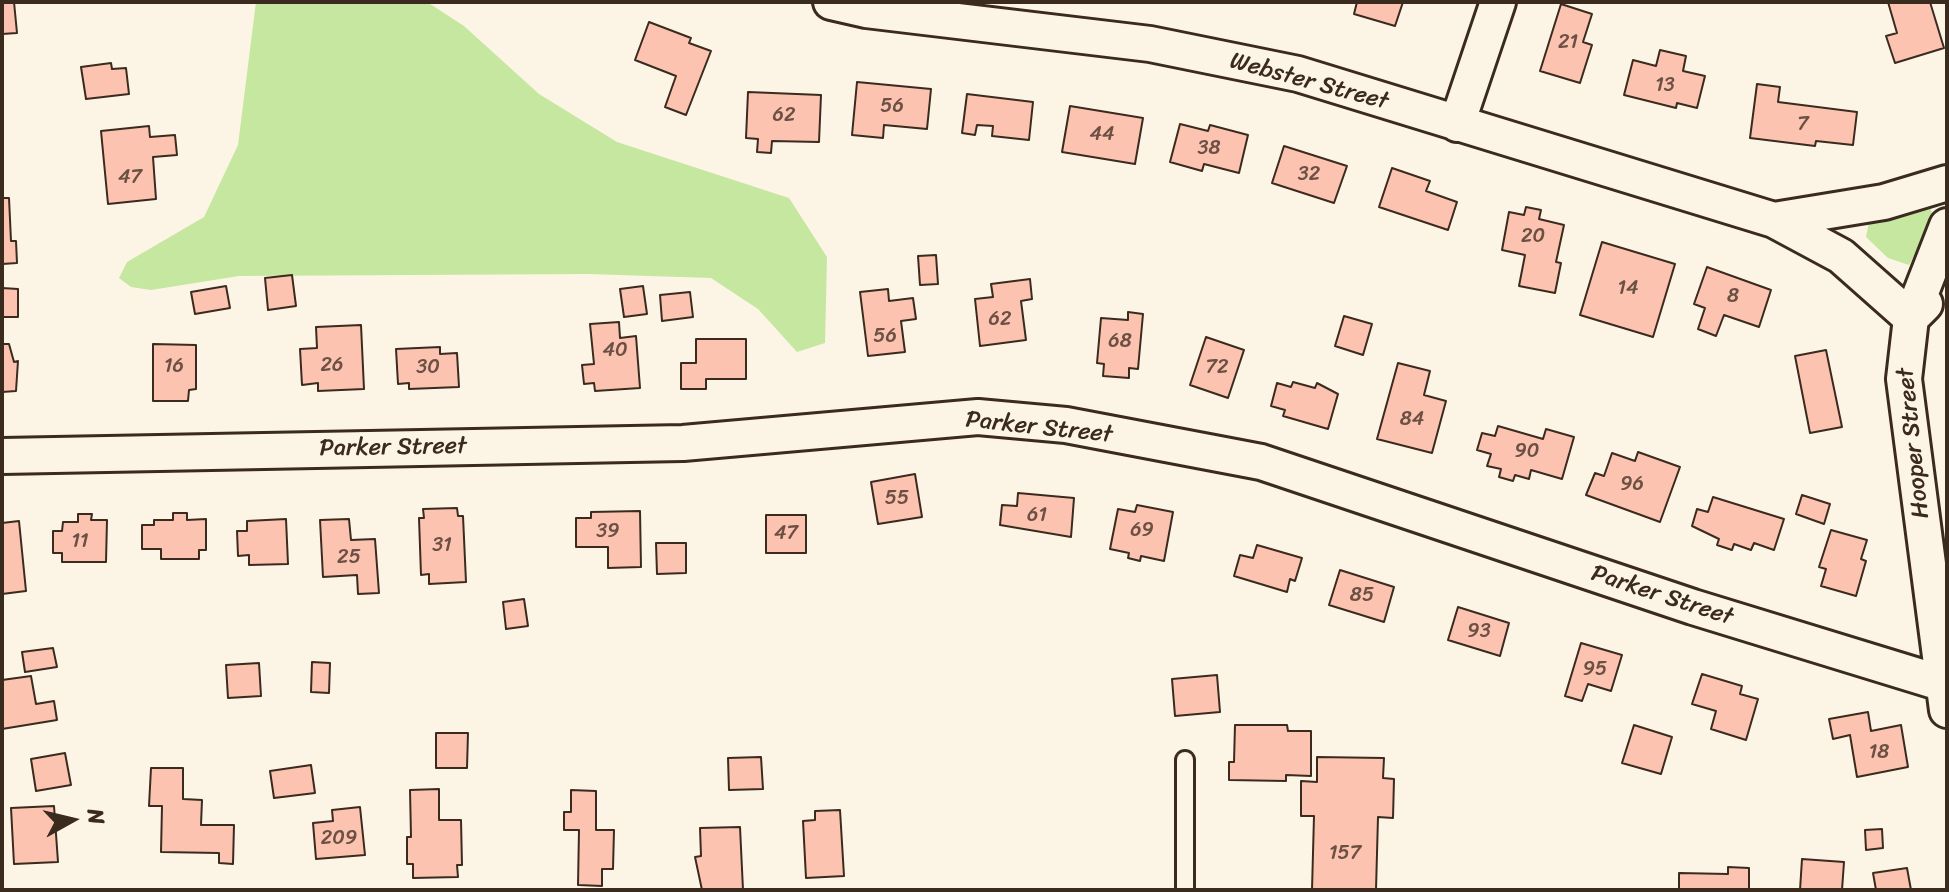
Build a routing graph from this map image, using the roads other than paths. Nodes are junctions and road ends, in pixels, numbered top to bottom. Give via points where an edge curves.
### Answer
1 (831, 2) edge
2 (1498, 2) edge
3 (1457, 124) junction
4 (1947, 183) edge
5 (1774, 220) junction
6 (1947, 226) edge
7 (1947, 284) edge
8 (1911, 318) junction
9 (2, 456) edge
10 (1945, 697) edge
11 (1185, 760) dead end
12 (1185, 890) edge

1 - 3 street, Webster Street via 1150,44 1298,74
2 - 3 street
3 - 5 street, Webster Street
4 - 5 street, Webster Street via 1884,202
5 - 8 street, Webster Street via 1841,256
6 - 8 street, Hooper Street
7 - 8 street
8 - 10 street, Hooper Street via 1906,395
9 - 10 street, Parker Street via 683,443 978,417 1066,425 1261,462
11 - 12 lane

